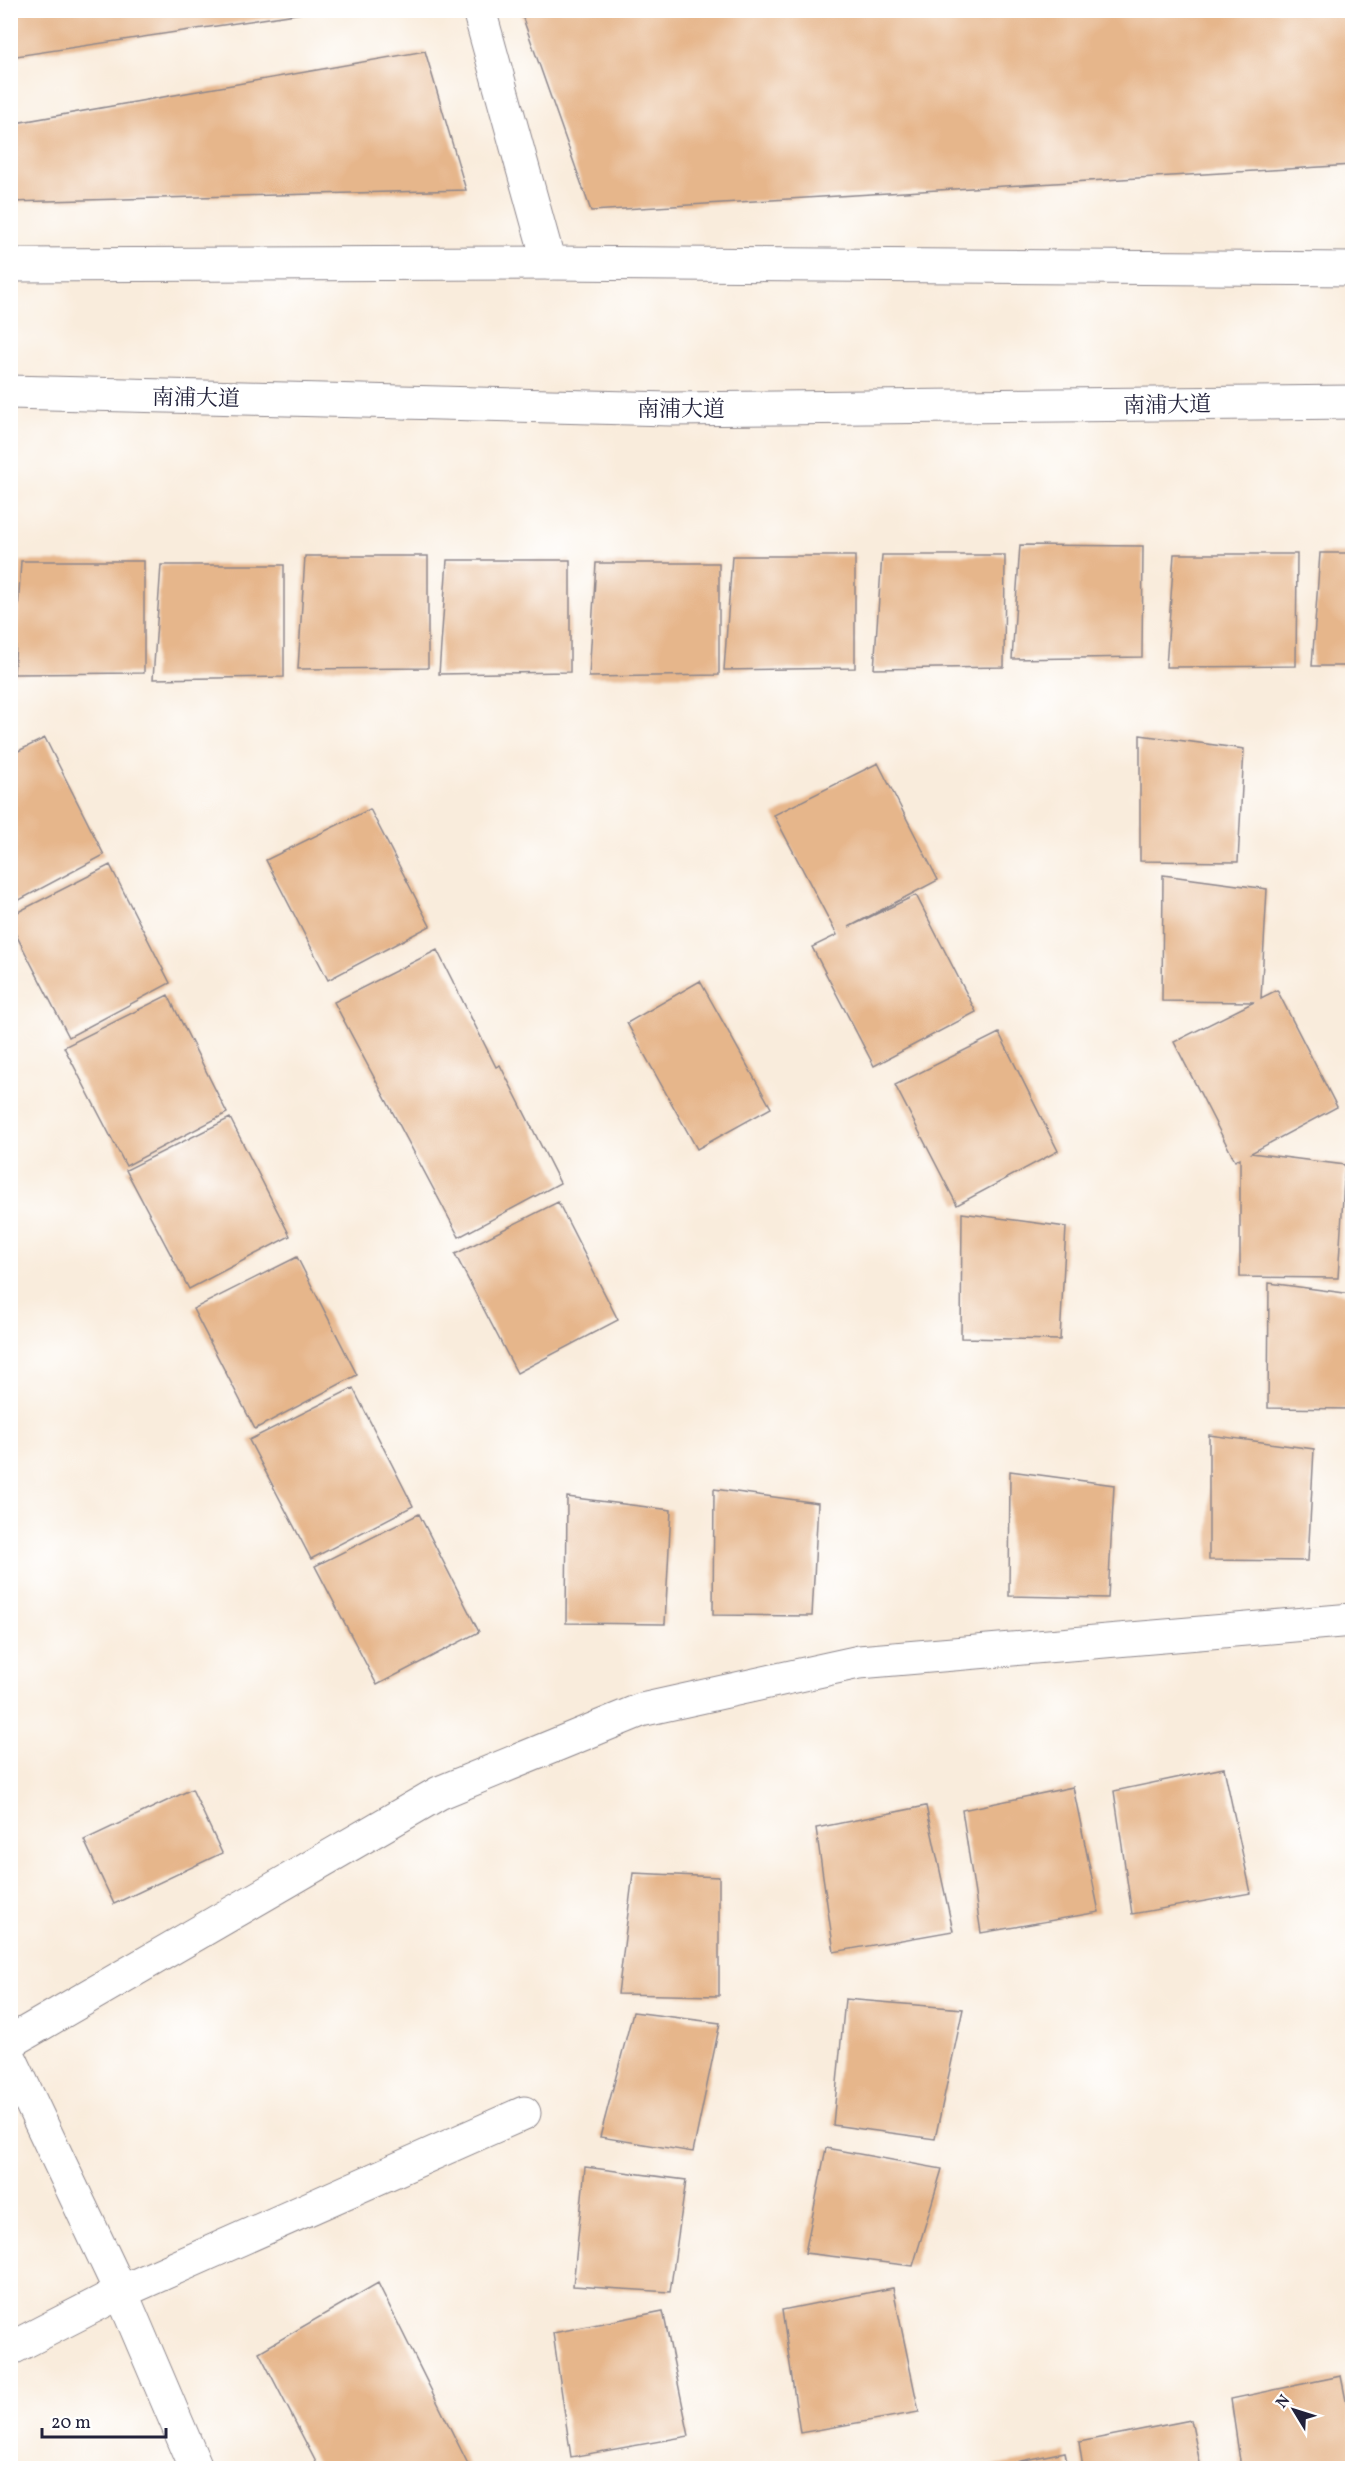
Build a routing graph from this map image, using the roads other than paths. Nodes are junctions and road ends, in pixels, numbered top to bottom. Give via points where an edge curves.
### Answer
1 (478, 10) edge
2 (549, 263) junction
3 (10, 265) edge
4 (1353, 269) edge
5 (10, 392) edge
6 (1353, 402) edge
7 (1353, 1620) edge
8 (10, 2042) edge
9 (10, 2058) edge
10 (524, 2113) dead end
11 (121, 2292) junction
12 (10, 2349) edge
13 (196, 2469) edge

1 - 2 street
2 - 3 street
2 - 4 street
5 - 6 street, 南浦大道 via 670,409
7 - 8 street via 859,1662 641,1710 440,1793
9 - 11 street
10 - 11 street
11 - 12 street
11 - 13 street

